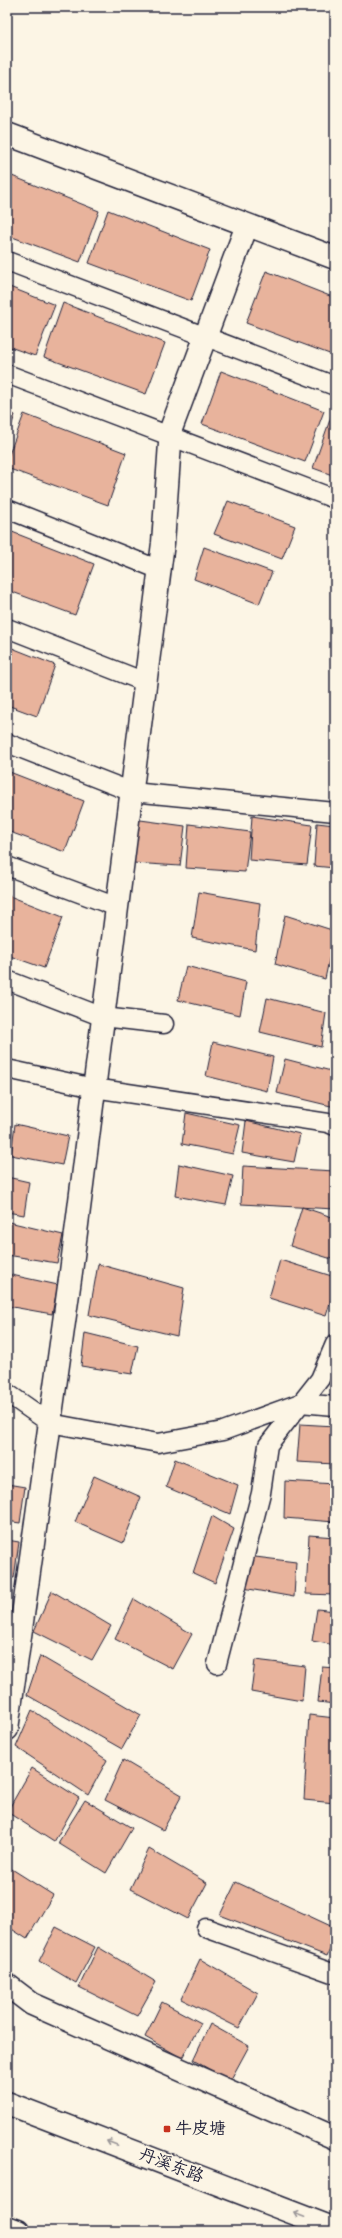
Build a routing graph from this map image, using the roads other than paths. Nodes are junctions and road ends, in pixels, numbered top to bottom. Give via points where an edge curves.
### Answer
1 (7, 134) edge
2 (247, 225) junction
3 (335, 258) edge
4 (7, 261) edge
5 (206, 337) junction
6 (7, 374) edge
7 (335, 386) edge
8 (171, 436) junction
9 (335, 499) edge
10 (7, 509) edge
11 (160, 570) junction
12 (7, 628) edge
13 (145, 682) junction
14 (7, 743) edge
15 (132, 792) junction
16 (335, 812) edge
17 (7, 866) edge
18 (117, 907) junction
19 (7, 980) edge
20 (103, 1016) junction
21 (164, 1024) dead end
22 (7, 1069) edge
23 (94, 1088) junction
24 (335, 1126) edge
25 (335, 1344) edge
26 (7, 1393) edge
27 (300, 1404) junction
28 (335, 1406) edge
29 (50, 1424) junction
30 (217, 1664) dead end
31 (7, 1729) edge
32 (206, 1928) dead end
33 (335, 1974) edge
34 (7, 1985) edge
35 (7, 2103) edge
36 (335, 2138) edge
37 (7, 2227) edge
38 (335, 2229) edge
39 (18, 2231) edge

1 - 2 street
2 - 3 street
2 - 5 street
4 - 5 lane
5 - 7 lane
5 - 8 street via 171,429
6 - 8 lane
8 - 9 lane
8 - 11 street
10 - 11 lane
11 - 13 street
12 - 13 lane
13 - 15 street
14 - 15 lane
15 - 16 lane
15 - 18 street
17 - 18 lane
18 - 20 street
19 - 20 lane
20 - 21 lane
20 - 23 street
22 - 23 lane
23 - 24 lane
23 - 29 street
25 - 27 lane via 320,1379
26 - 29 lane
27 - 28 lane
27 - 29 lane via 223,1431 158,1443
27 - 30 lane via 268,1445 262,1493
29 - 31 street
32 - 33 lane
34 - 36 street via 32,2004
38 -> 35 street, 丹溪东路
37 - 39 street

